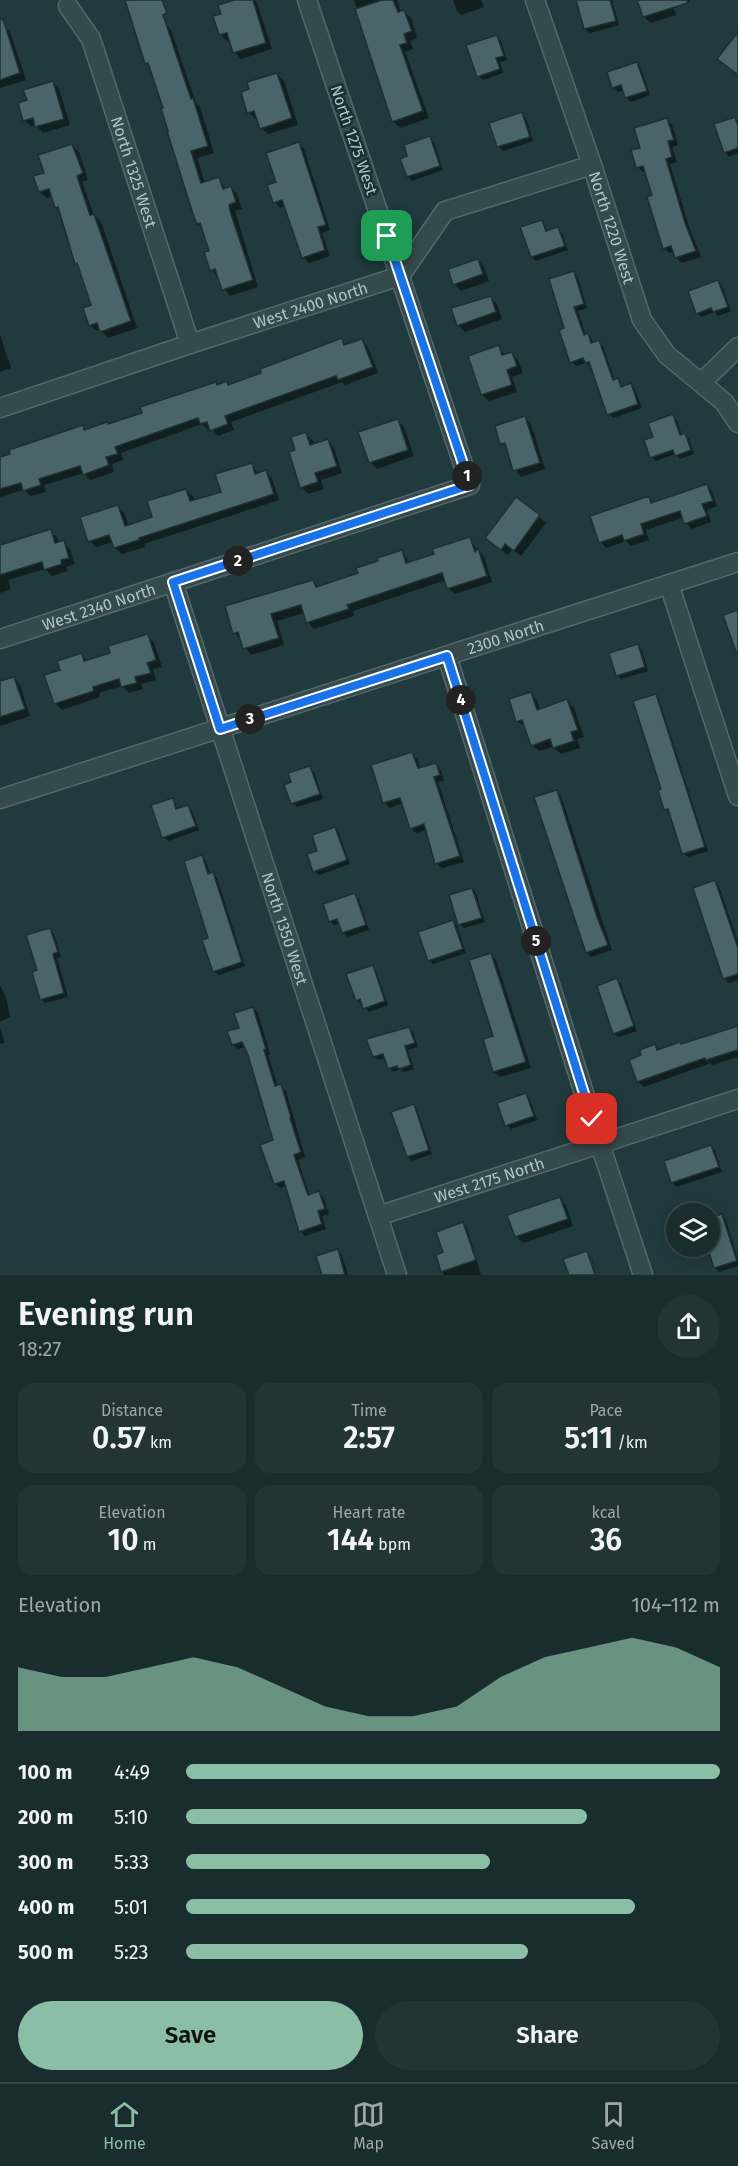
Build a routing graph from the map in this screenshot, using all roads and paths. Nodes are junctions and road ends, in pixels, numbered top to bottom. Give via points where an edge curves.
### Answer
1 (307, 0) edge
2 (535, 0) edge
3 (68, 6) dead end
4 (592, 165) junction
5 (400, 276) junction
6 (190, 344) junction
7 (738, 347) edge
8 (701, 383) junction
9 (0, 408) edge
10 (738, 423) edge
11 (470, 485) joint
12 (738, 562) edge
13 (173, 582) junction
14 (669, 584) junction
15 (0, 639) edge
16 (447, 656) junction
17 (220, 729) junction
18 (738, 796) edge
19 (0, 799) edge
20 (738, 1099) edge
21 (600, 1144) junction
22 (378, 1216) junction
23 (397, 1275) edge
24 (643, 1275) edge

1 - 5 street, North 1275 West
2 - 4 street, North 1220 West
3 - 6 street, North 1325 West via 91,39
4 - 5 street via 445,212
4 - 8 street, North 1220 West via 642,320 667,355
5 - 6 street, West 2400 North
5 - 11 street, North 1275 West
6 - 9 street, West 2400 North
7 - 8 street
8 - 10 street, North 1220 West via 724,402
11 - 13 street, West 2340 North
12 - 14 street, 2300 North
13 - 15 street, West 2340 North
13 - 17 street, North 1350 West
14 - 16 street, 2300 North
14 - 18 street
16 - 17 street, 2300 North
16 - 21 street
17 - 19 street, 2300 North
17 - 22 street, North 1350 West
20 - 21 street, West 2175 North
21 - 22 street, West 2175 North
21 - 24 street
22 - 23 street, North 1350 West

